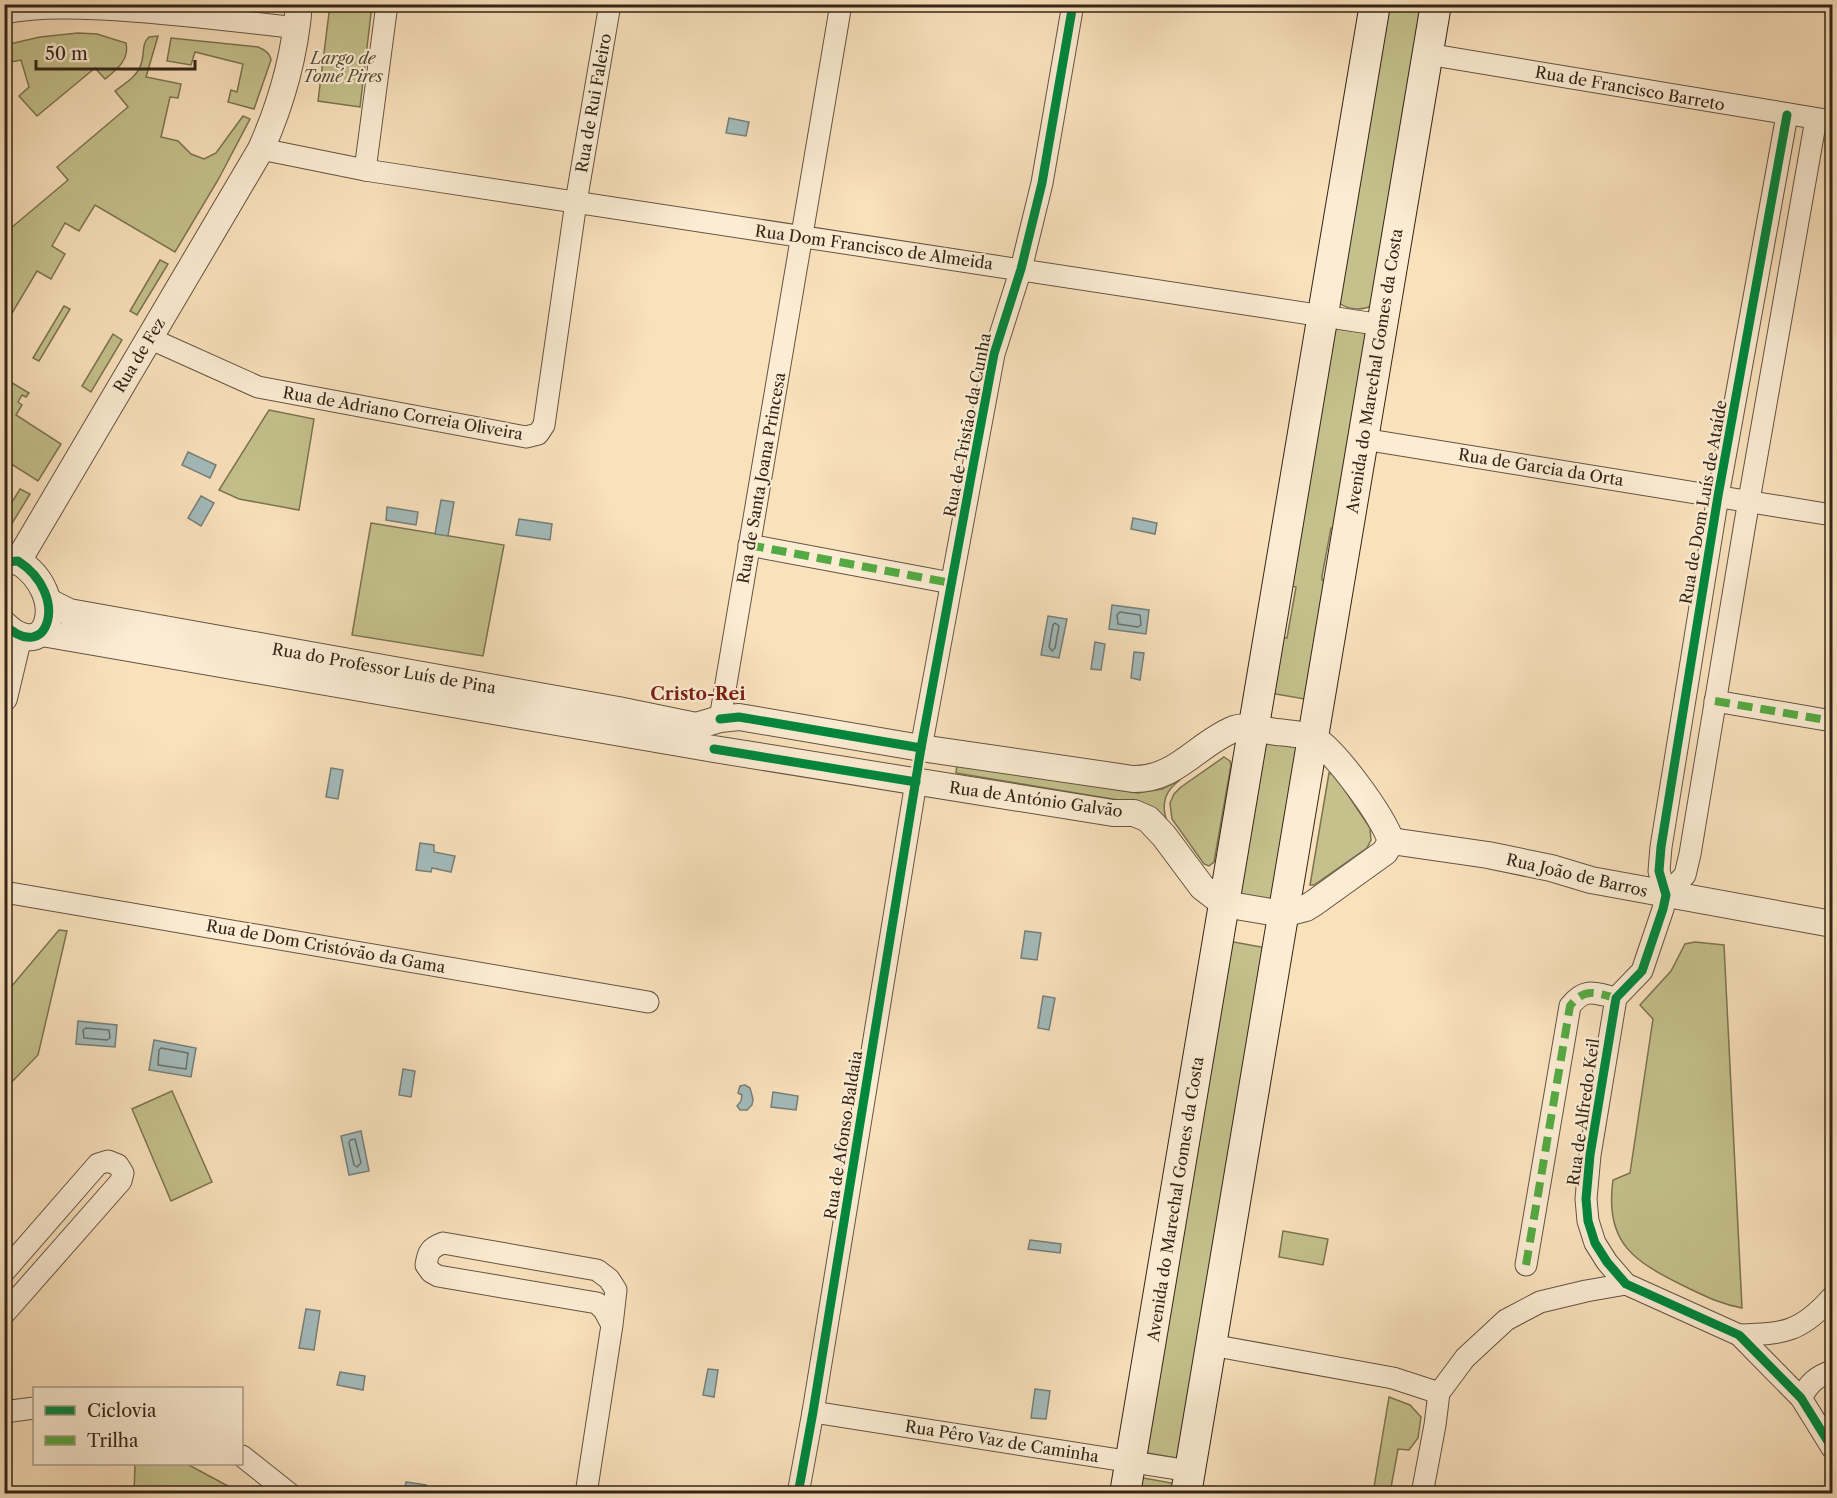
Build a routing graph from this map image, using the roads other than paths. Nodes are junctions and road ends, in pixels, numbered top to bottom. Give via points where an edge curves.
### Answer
1 (387, 4) edge
2 (610, 4) edge
3 (841, 4) edge
4 (1073, 4) edge
5 (1375, 4) edge
6 (1436, 4) edge
7 (4, 13) edge
8 (298, 16) edge
9 (1427, 54) junction
10 (1786, 115) junction
11 (1824, 120) edge
12 (261, 149) junction
13 (365, 170) junction
14 (576, 202) junction
15 (802, 237) junction
16 (1021, 269) junction
17 (1324, 316) junction
18 (1382, 325) junction
19 (149, 338) junction
20 (1363, 439) junction
21 (1718, 496) junction
22 (1749, 501) junction
23 (1833, 515) edge
24 (749, 545) junction
25 (11, 562) edge
26 (951, 583) junction
27 (49, 602) junction
28 (22, 630) edge
29 (4, 698) edge
30 (1715, 701) junction
31 (720, 719) junction
32 (1833, 721) edge
33 (1254, 728) junction
34 (1314, 738) junction
35 (921, 748) junction
36 (714, 749) junction
37 (916, 782) junction
38 (1391, 841) junction
39 (4, 891) edge
40 (1666, 895) junction
41 (1224, 904) junction
42 (1283, 914) junction
43 (1833, 924) edge
44 (1616, 998) junction
45 (648, 1002) dead end
46 (1526, 1265) dead end
47 (4, 1272) edge
48 (1626, 1284) junction
49 (1833, 1297) edge
50 (4, 1314) edge
51 (612, 1325) junction
52 (1738, 1335) junction
53 (1211, 1345) junction
54 (1833, 1371) edge
55 (1439, 1393) junction
56 (1802, 1398) junction
57 (33, 1408) edge
58 (4, 1412) edge
59 (813, 1412) junction
60 (1833, 1448) edge
61 (243, 1457) edge
62 (1131, 1461) junction
63 (1188, 1483) edge
64 (290, 1494) edge
65 (586, 1494) edge
66 (798, 1494) edge
67 (1125, 1494) edge
68 (1422, 1494) edge

1 - 13 street
2 - 14 street, Rua de Rui Faleiro
3 - 15 street, Rua de Santa Joana Princesa
4 - 16 street, Rua de Tristão da Cunha via 1042,183
5 - 17 main road, Avenida do Marechal Gomes da Costa
6 - 9 main road, Avenida do Marechal Gomes da Costa
7 - 8 street via 83,8
8 - 12 street via 288,77
9 - 10 street, Rua de Francisco Barreto
9 - 18 main road, Avenida do Marechal Gomes da Costa
10 - 11 street, Rua de Francisco Barreto
10 - 21 street, Rua de Dom Luís de Ataíde
11 - 22 street
12 - 13 street
12 - 19 street, Rua de Fez
13 - 14 street, Rua Dom Francisco de Almeida
14 - 15 street, Rua Dom Francisco de Almeida
14 - 19 street, Rua de Adriano Correia Oliveira via 544,425 532,436 258,387
15 - 16 street, Rua Dom Francisco de Almeida
15 - 24 street, Rua de Santa Joana Princesa
16 - 17 street, Rua Dom Francisco de Almeida
16 - 26 street, Rua de Tristão da Cunha via 994,354
17 - 18 street, Rua Dom Francisco de Almeida
17 - 33 main road, Avenida do Marechal Gomes da Costa
18 - 20 main road, Avenida do Marechal Gomes da Costa
19 - 25 street, Rua de Fez
20 - 21 street, Rua de Garcia da Orta
20 - 34 main road, Avenida do Marechal Gomes da Costa
21 - 22 street, Rua de Dom Luís de Ataíde
21 - 40 street, Rua de Dom Luís de Ataíde via 1659,860
22 - 23 street, Rua de Dom Luís de Ataíde
22 - 30 street
24 - 26 street
24 - 31 street, Rua de Santa Joana Princesa
25 - 27 street, Rua de Fez via 38,577
26 - 35 street, Rua de Tristão da Cunha
27 - 28 street via 49,622
27 - 31 street, Rua do Professor Luís de Pina via 69,612 696,726
28 - 29 street
28 - 36 street, Rua do Professor Luís de Pina
30 - 32 street
30 - 40 street via 1685,875
31 - 35 street, Rua do Professor Luís de Pina via 739,717
31 - 36 street
33 - 34 street
33 - 35 street, Rua de António Galvão via 1235,729 1164,774 1146,779
33 - 41 main road, Avenida do Marechal Gomes da Costa
34 - 38 street via 1347,772 1386,825
34 - 42 main road, Avenida do Marechal Gomes da Costa
35 - 37 street
36 - 37 street, Rua do Professor Luís de Pina
37 - 41 street, Rua de António Galvão via 1134,813 1148,819 1202,887
37 - 59 street, Rua de Afonso Baldaia
38 - 40 street, Rua João de Barros via 1488,855
38 - 42 street via 1385,852 1314,903
39 - 45 street, Rua de Dom Cristóvão da Gama
40 - 43 street, Rua João de Barros
40 - 44 street via 1642,971
41 - 42 street
41 - 62 main road, Avenida do Marechal Gomes da Costa
42 - 53 main road, Avenida do Marechal Gomes da Costa
44 - 46 street, Rua de Alfredo Keil via 1587,992 1570,1006
44 - 48 street, Rua de Alfredo Keil via 1586,1199 1595,1243
47 - 50 street via 98,1164 118,1164 123,1173 121,1182
48 - 52 street, Rua de Alfredo Keil
48 - 55 street via 1540,1302 1506,1320 1465,1358
49 - 52 street via 1799,1327 1768,1335
51 - 51 street via 616,1290 597,1270 443,1244 428,1253 426,1265 438,1276 597,1303
51 - 65 street
52 - 56 street
53 - 55 street via 1393,1378
53 - 63 main road, Avenida do Marechal Gomes da Costa
54 - 56 street via 1814,1379
55 - 68 street
56 - 60 street
57 - 58 street
59 - 62 street, Rua Pêro Vaz de Caminha
59 - 66 street, Rua de Afonso Baldaia
61 - 64 street
62 - 63 street, Rua Pêro Vaz de Caminha
62 - 67 main road, Avenida do Marechal Gomes da Costa

